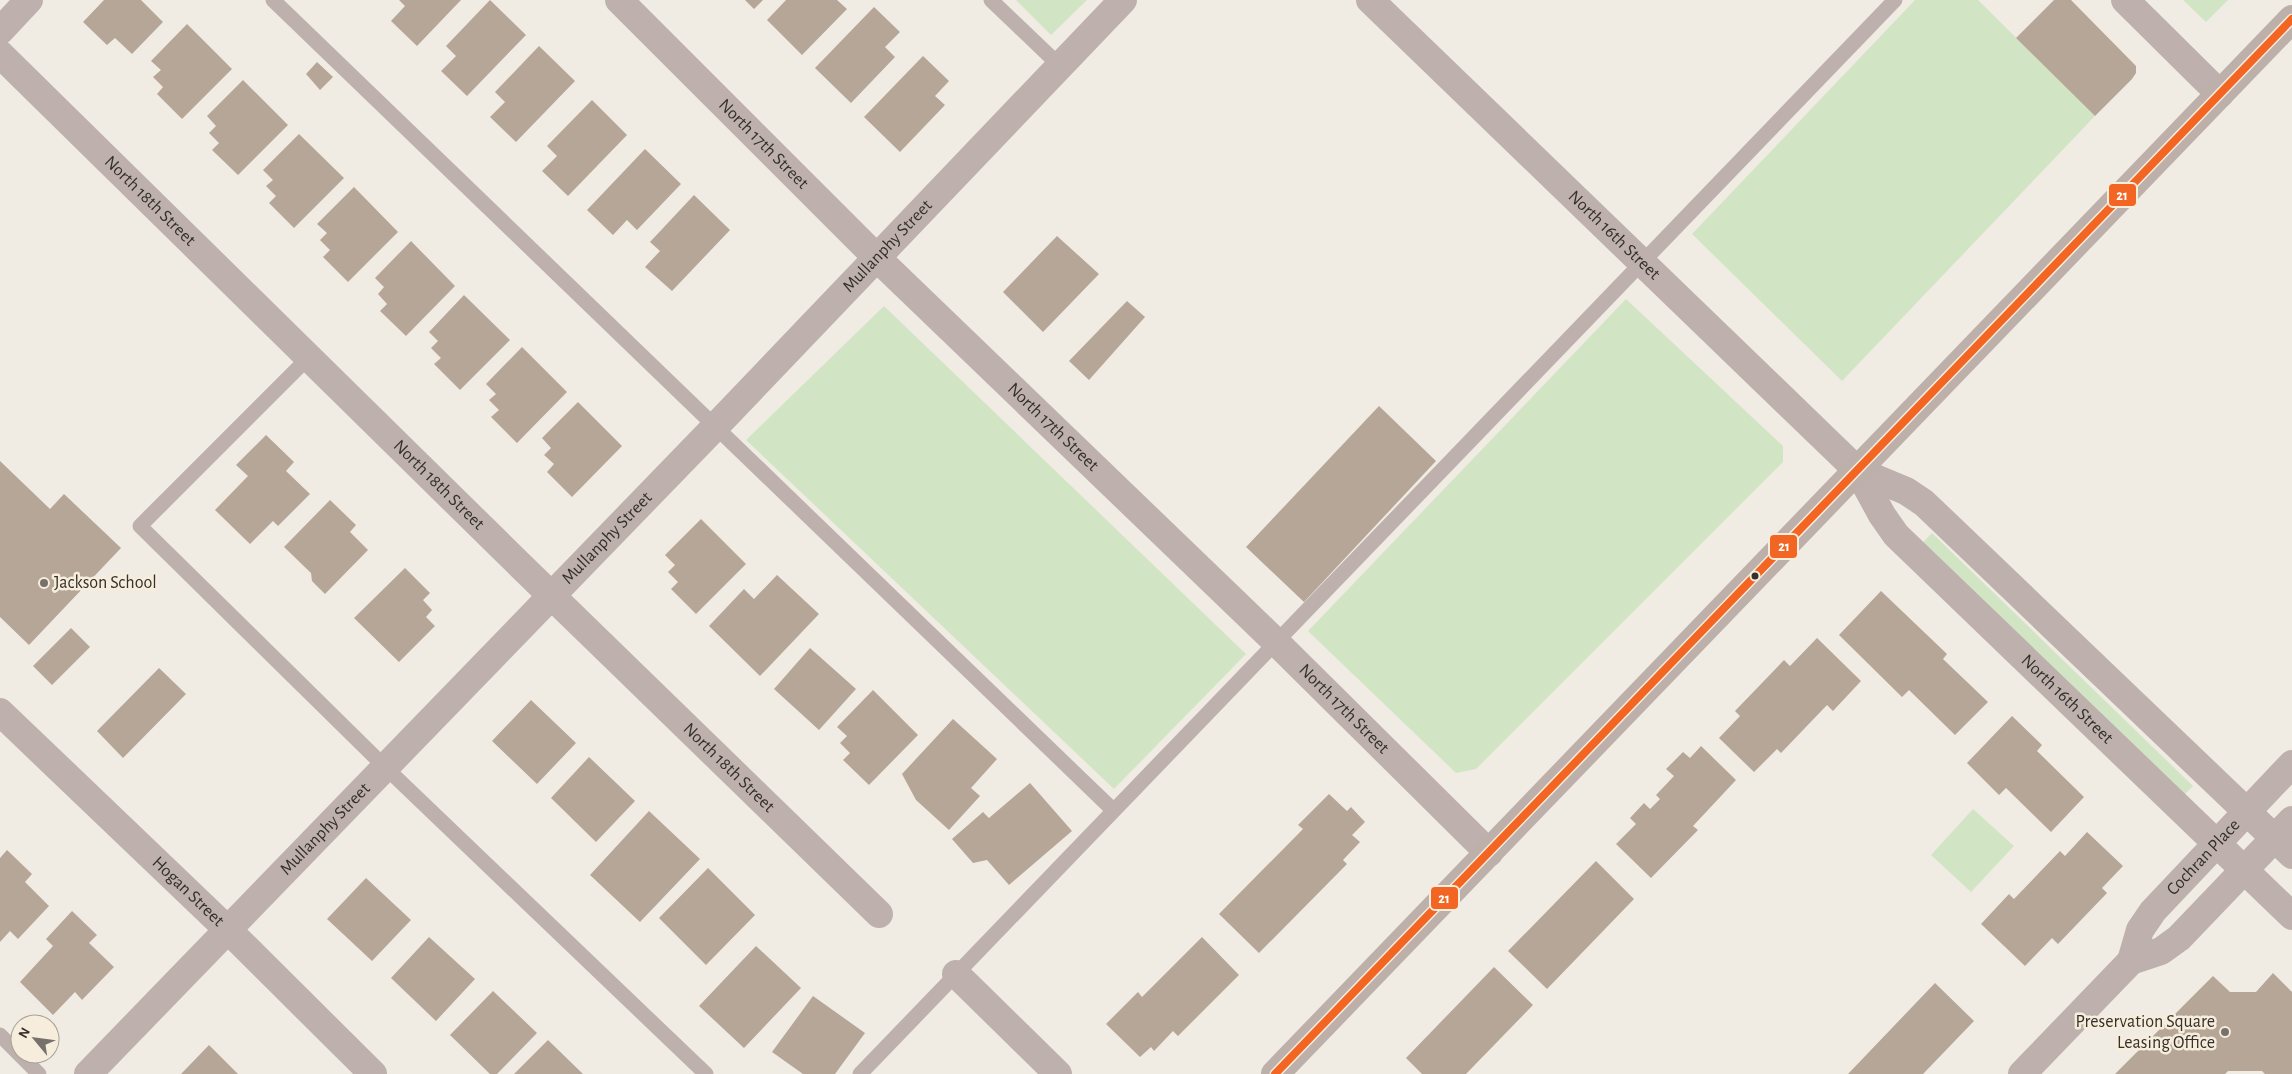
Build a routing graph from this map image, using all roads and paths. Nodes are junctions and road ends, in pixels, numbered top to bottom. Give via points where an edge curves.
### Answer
1 (29, 0) edge
2 (273, 0) edge
3 (619, 0) edge
4 (991, 0) edge
5 (1123, 0) edge
6 (1370, 0) edge
7 (1895, 0) edge
8 (2125, 0) edge
9 (2292, 19) edge
10 (0, 32) edge
11 (0, 54) edge
12 (1060, 66) junction
13 (2220, 94) junction
14 (876, 257) junction
15 (1642, 262) junction
16 (308, 358) junction
17 (715, 427) junction
18 (1858, 471) junction
19 (551, 596) junction
20 (1276, 642) junction
21 (0, 712) edge
22 (2292, 764) edge
23 (385, 767) junction
24 (1114, 810) junction
25 (2247, 812) junction
26 (2286, 838) edge
27 (2217, 843) junction
28 (1489, 853) junction
29 (2245, 870) junction
30 (879, 914) dead end
31 (2292, 916) edge
32 (228, 930) junction
33 (2131, 961) junction
34 (956, 974) junction
35 (0, 1035) edge
36 (39, 1074) edge
37 (88, 1074) edge
38 (373, 1074) edge
39 (706, 1074) edge
40 (860, 1074) edge
41 (1058, 1074) edge
42 (1275, 1074) edge
43 (2022, 1074) edge

1 - 10 street
2 - 17 lane
3 - 14 street, North 17th Street
4 - 12 lane
5 - 12 street, Mullanphy Street
6 - 15 street, North 16th Street
7 - 15 lane
8 - 13 street
9 - 13 main road
11 - 16 street, North 18th Street
12 - 14 street, Mullanphy Street
13 - 18 main road
14 - 17 street, Mullanphy Street
14 - 20 street, North 17th Street
15 - 18 street, North 16th Street
15 - 20 lane
16 - 19 street, North 18th Street
16 - 23 lane via 140,526
17 - 19 street, Mullanphy Street
17 - 24 lane
18 - 25 street, North 16th Street via 1906,491 1924,503
18 - 27 street, North 16th Street via 1896,535
18 - 28 main road
19 - 23 street, Mullanphy Street
19 - 30 street, North 18th Street
20 - 24 lane
20 - 28 street, North 17th Street
21 - 32 street, Hogan Street
22 - 25 street, Cochran Place
23 - 32 street, Mullanphy Street
23 - 39 lane
24 - 34 lane
25 - 26 street, North 16th Street
25 - 27 street, Cochran Place
26 - 29 street, Cochran Place
27 - 29 street, North 16th Street
27 - 33 street, Cochran Place via 2153,911 2140,930
28 - 42 main road
29 - 31 street, North 16th Street
29 - 33 street, Cochran Place via 2179,938 2161,951
32 - 37 street, Mullanphy Street
32 - 38 street, Hogan Street
33 - 43 street, Cochran Place
34 - 40 lane
34 - 41 street
35 - 36 lane

